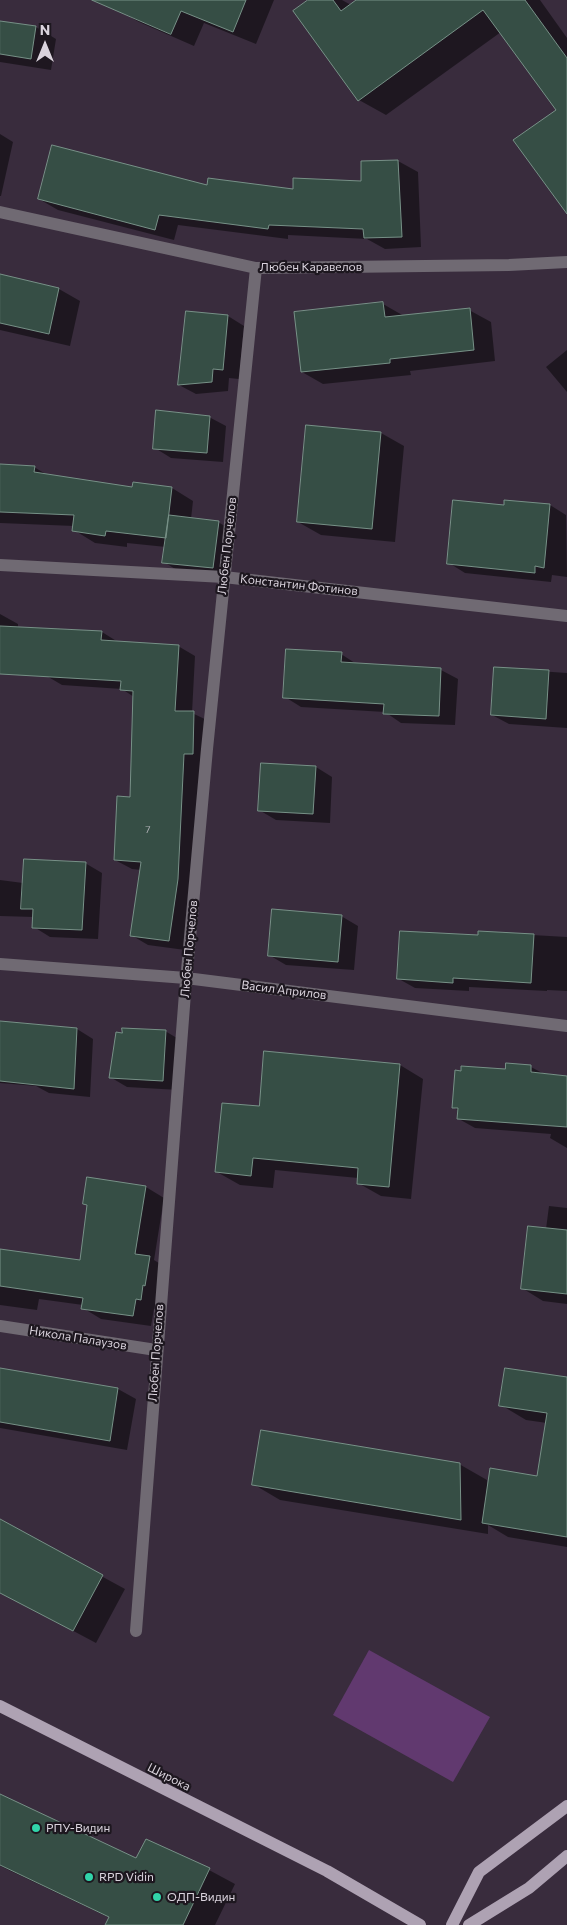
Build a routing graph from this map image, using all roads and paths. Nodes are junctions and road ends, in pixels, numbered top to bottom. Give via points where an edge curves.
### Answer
1 (0, 212) edge
2 (567, 262) edge
3 (256, 268) junction
4 (0, 565) edge
5 (224, 577) junction
6 (567, 616) edge
7 (0, 964) edge
8 (186, 978) junction
9 (567, 1026) edge
10 (0, 1326) edge
11 (156, 1350) junction
12 (136, 1631) dead end
13 (0, 1706) edge
14 (567, 1806) edge
15 (567, 1856) edge
16 (420, 1925) edge
17 (452, 1925) edge
18 (469, 1925) edge

1 - 3 street, Любен Каравелов
2 - 3 street, Любен Каравелов
3 - 5 street, Любен Порчелов
4 - 5 street, Константин Фотинов
5 - 6 street, Константин Фотинов
5 - 8 street, Любен Порчелов
7 - 8 street, Васил Априлов
8 - 9 street, Васил Априлов
8 - 11 street, Любен Порчелов
10 - 11 street, Никола Палаузов
11 - 12 street, Любен Порчелов
13 - 16 main road, Широка via 327,1871
14 - 17 main road via 479,1872
15 - 18 main road via 529,1888

